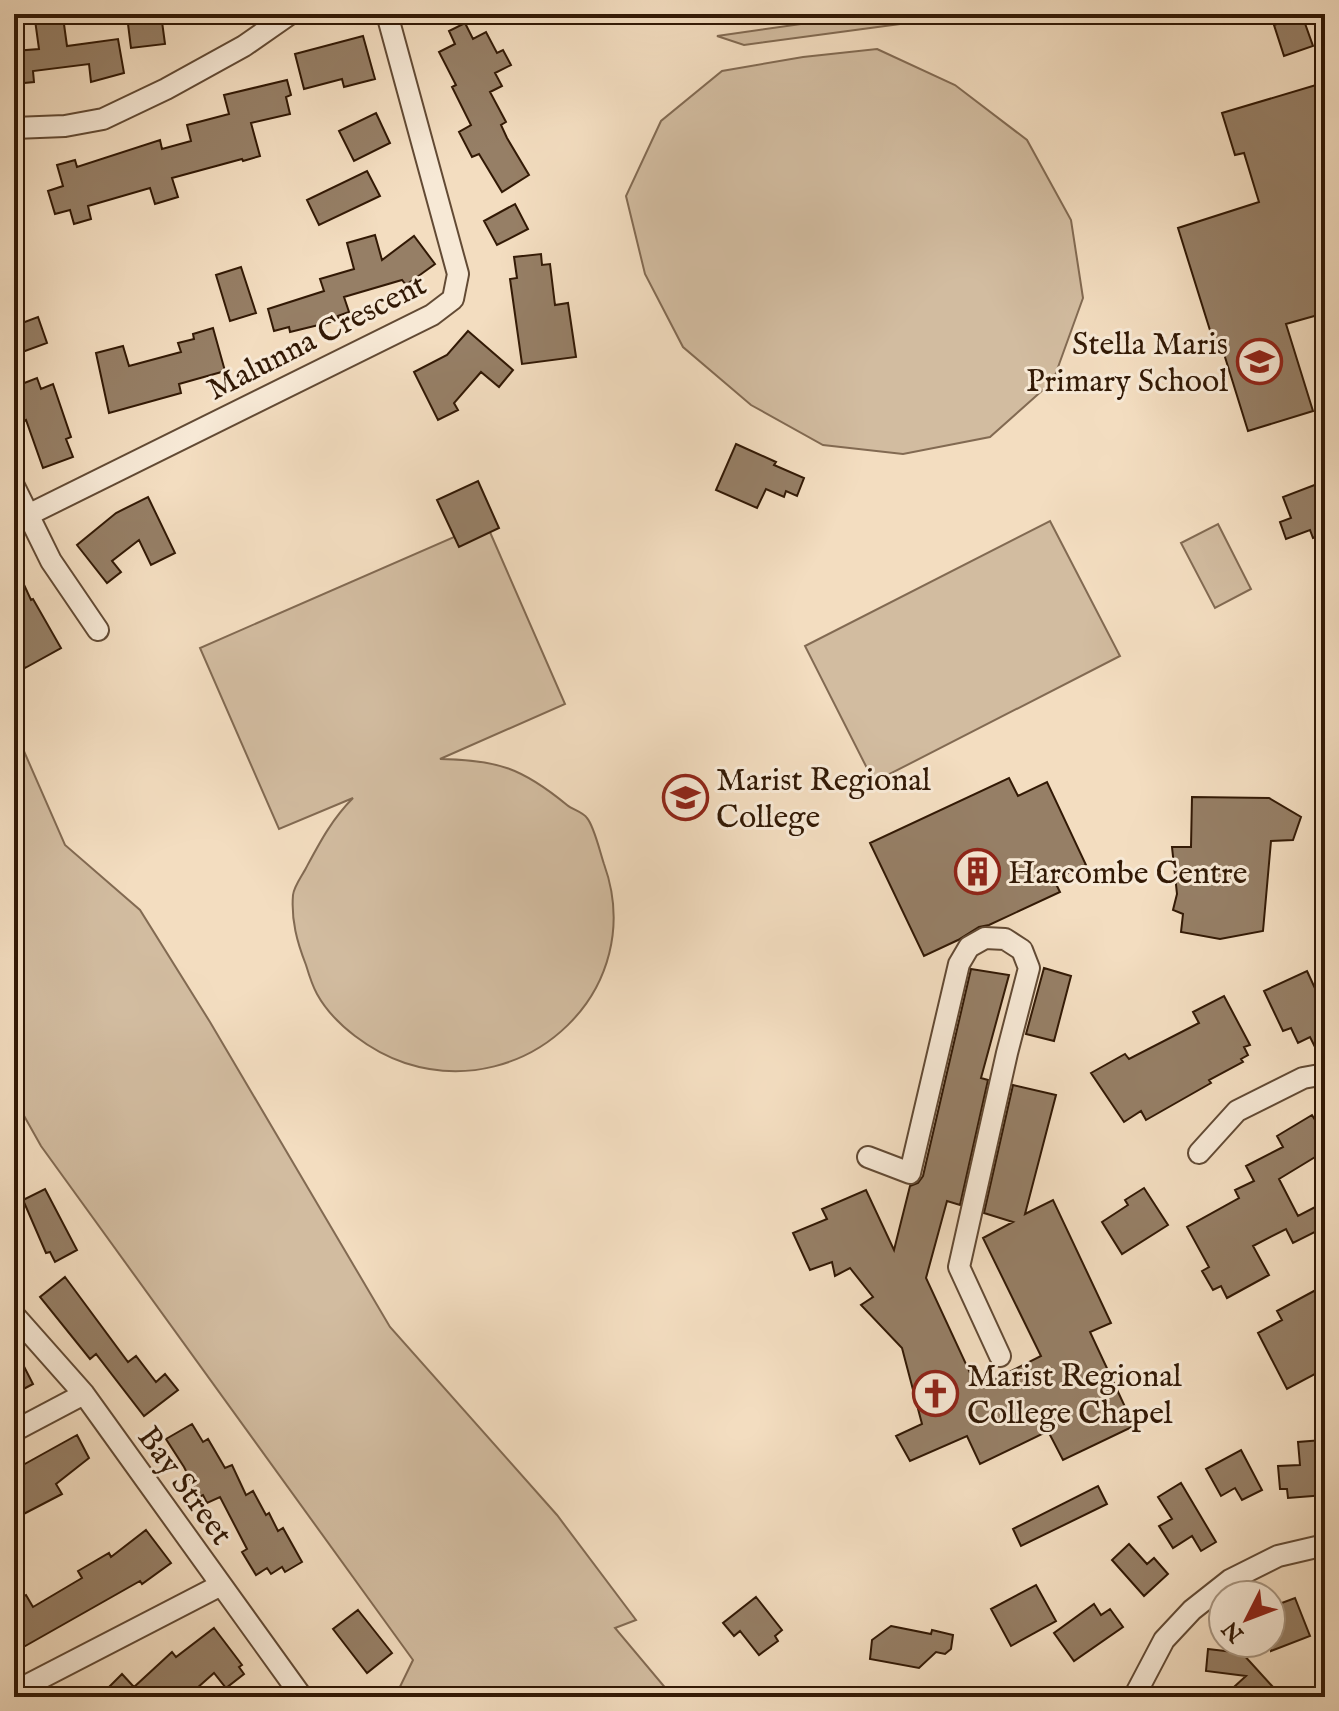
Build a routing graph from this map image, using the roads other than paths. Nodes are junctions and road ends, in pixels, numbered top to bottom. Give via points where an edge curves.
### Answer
1 (290, 14) edge
2 (387, 14) edge
3 (14, 128) edge
4 (14, 486) edge
5 (28, 515) junction
6 (98, 630) dead end
7 (1325, 1074) edge
8 (1199, 1153) dead end
9 (868, 1157) dead end
10 (14, 1315) edge
11 (1000, 1356) dead end
12 (84, 1394) junction
13 (14, 1431) edge
14 (1325, 1545) edge
15 (221, 1585) junction
16 (14, 1692) edge
17 (302, 1697) edge
18 (1134, 1697) edge

1 - 3 street via 244,46 103,119
2 - 5 street, Malunna Crescent via 458,274 453,299 432,315
4 - 5 street
5 - 6 street via 51,561
7 - 8 street via 1303,1078 1237,1111
9 - 11 street via 910,1173 959,964 969,947 985,938 1005,939 1022,950 1029,968 959,1267
10 - 12 street, Bay Street
12 - 13 street
12 - 15 street, Bay Street
14 - 18 street via 1278,1556 1230,1580 1192,1610 1164,1640
15 - 16 street
15 - 17 street, Bay Street

